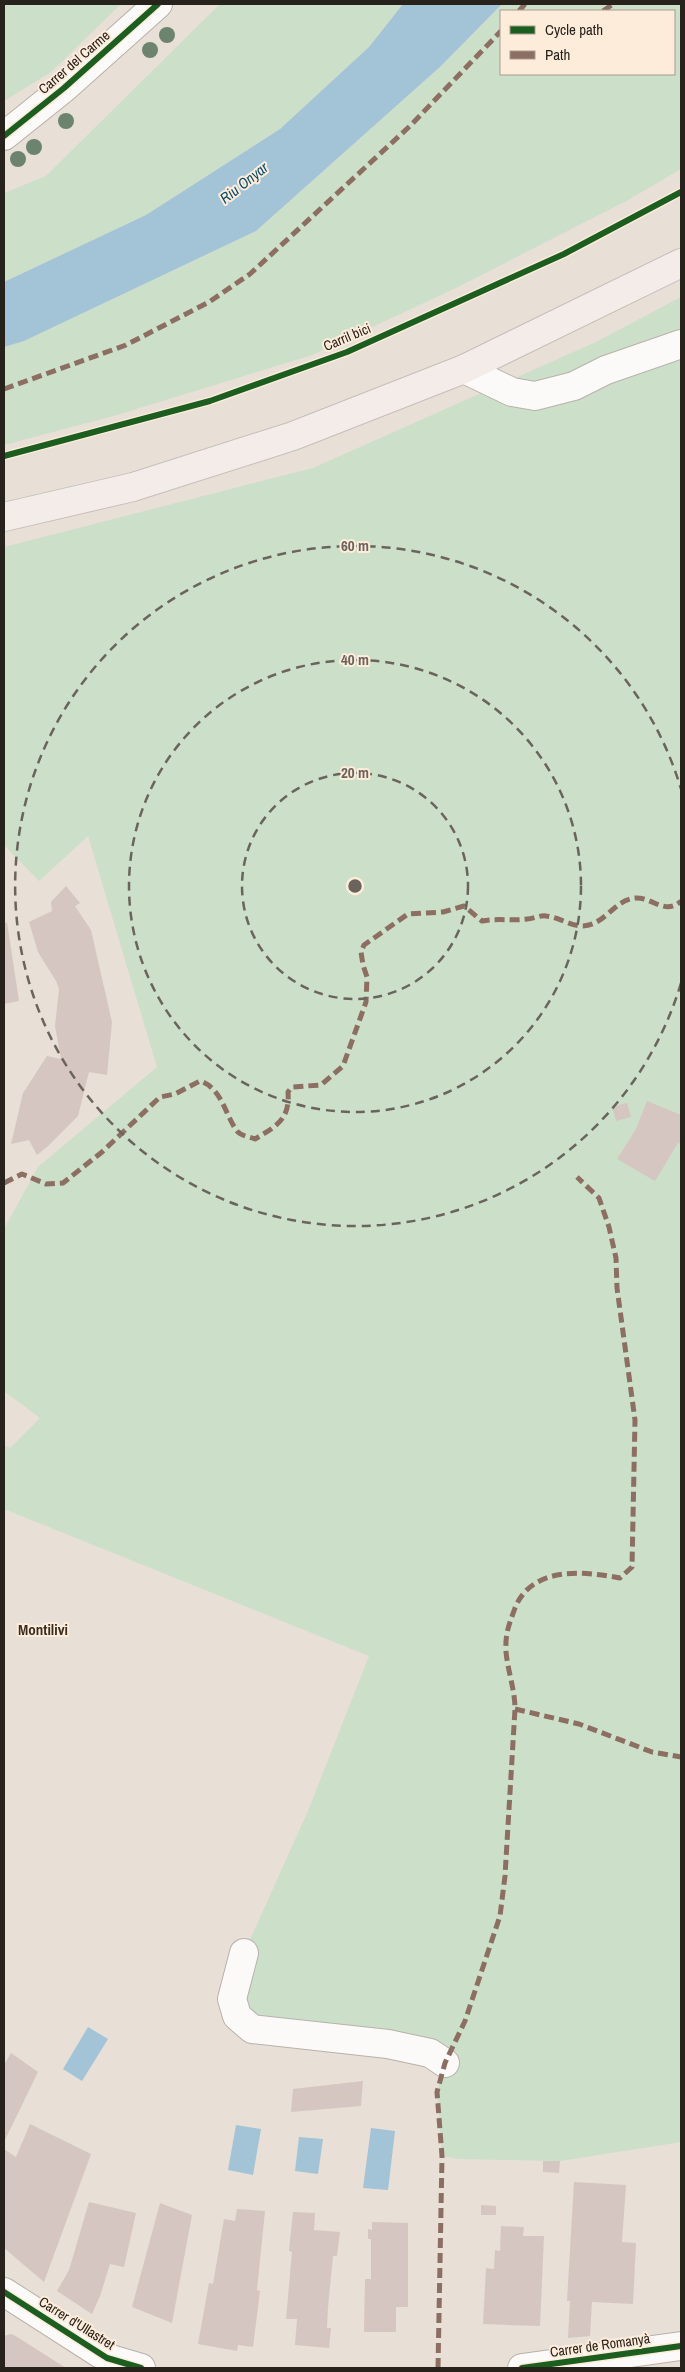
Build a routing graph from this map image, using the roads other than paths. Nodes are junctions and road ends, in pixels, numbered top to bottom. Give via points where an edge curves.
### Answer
1 (158, 4) edge
2 (4, 136) edge
3 (681, 263) edge
4 (681, 344) edge
5 (464, 369) junction
6 (4, 517) edge
7 (244, 1953) dead end
8 (445, 2063) dead end
9 (4, 2292) edge
10 (681, 2346) edge
11 (114, 2363) edge
12 (141, 2368) edge
13 (522, 2368) edge

1 - 2 street, Carrer del Carme via 64,88
3 - 5 main road
4 - 5 street via 614,367 574,386 535,396 512,392
5 - 6 main road via 293,436 143,484
7 - 8 street via 232,1999 237,2016 252,2029 388,2044 430,2053
9 - 11 street, Carrer d'Ullastret
10 - 13 street, Carrer de Romanyà
11 - 12 street, Carrer d'Ullastret

